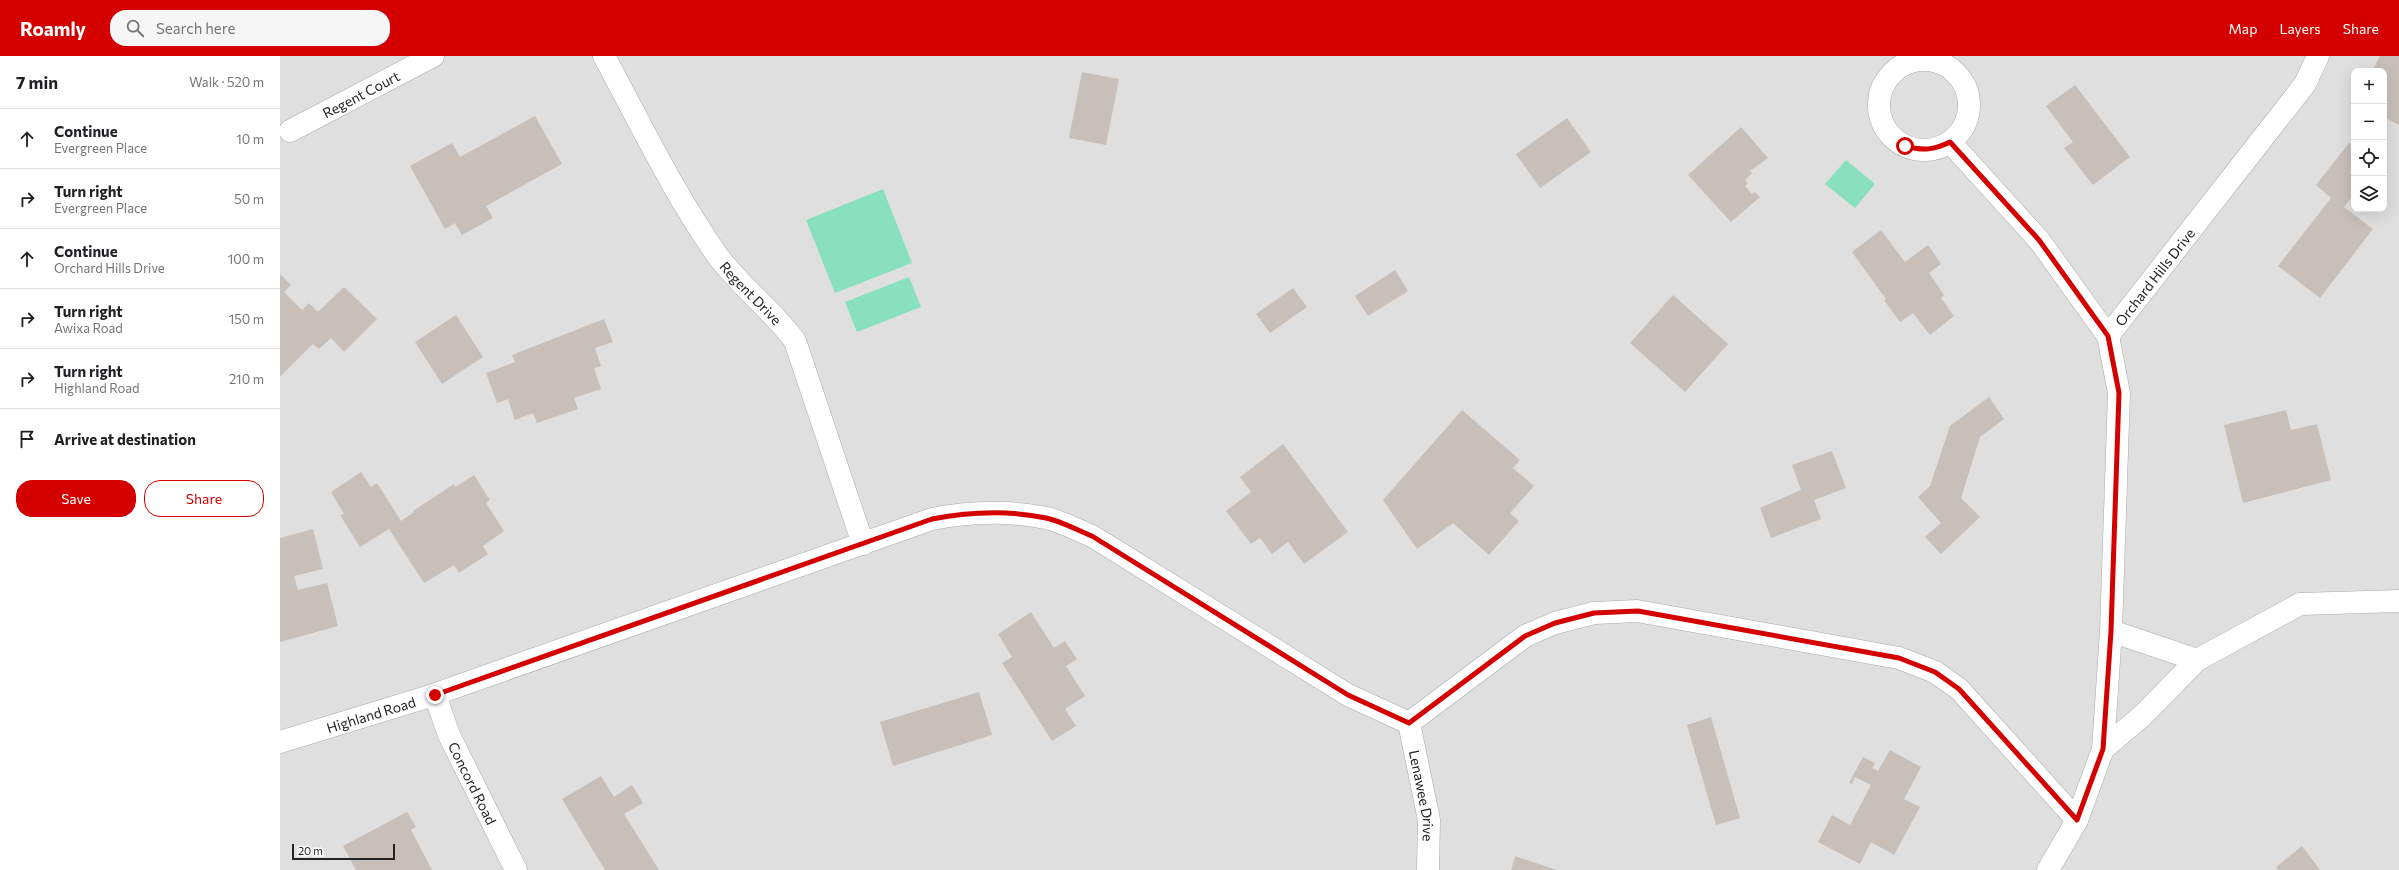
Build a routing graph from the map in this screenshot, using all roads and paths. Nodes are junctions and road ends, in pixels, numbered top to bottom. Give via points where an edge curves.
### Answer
1 (433, 56) edge
2 (604, 56) edge
3 (2318, 56) edge
4 (290, 131) dead end
5 (1950, 142) junction
6 (2108, 336) junction
7 (863, 544) junction
8 (2399, 601) edge
9 (2111, 631) junction
10 (2197, 660) junction
11 (435, 695) junction
12 (1409, 723) junction
13 (280, 742) edge
14 (2103, 749) junction
15 (2077, 820) junction
16 (516, 870) edge
17 (1428, 870) edge
18 (2048, 870) edge

1 - 4 street, Regent Court
2 - 7 street, Regent Drive via 678,196 719,256 795,341
3 - 6 street, Orchard Hills Drive via 2305,84
5 - 5 street via 1961,131 1968,117 1970,102 1966,86 1957,74 1944,64 1929,60 1913,62 1899,68 1888,79 1881,93 1879,109 1892,137 1905,146 1920,150 1936,149
5 - 6 street via 2039,240
6 - 9 street, Orchard Hills Drive via 2119,393
7 - 11 street, Highland Road
7 - 12 street, Highland Road via 932,519 956,514 1000,512 1046,518 1092,536 1348,695
8 - 10 street, Orchard Hills Drive via 2300,604
9 - 10 street
9 - 14 street, Orchard Hills Drive
10 - 14 street, Orchard Hills Drive via 2142,716
11 - 13 street, Highland Road
11 - 16 street, Concord Road via 449,735
12 - 15 street via 1525,636 1555,623 1594,613 1638,611 1899,658 1935,672 1959,689
12 - 17 street, Lenawee Drive via 1429,820
14 - 15 street, Orchard Hills Drive
15 - 18 street, Orchard Hills Drive

